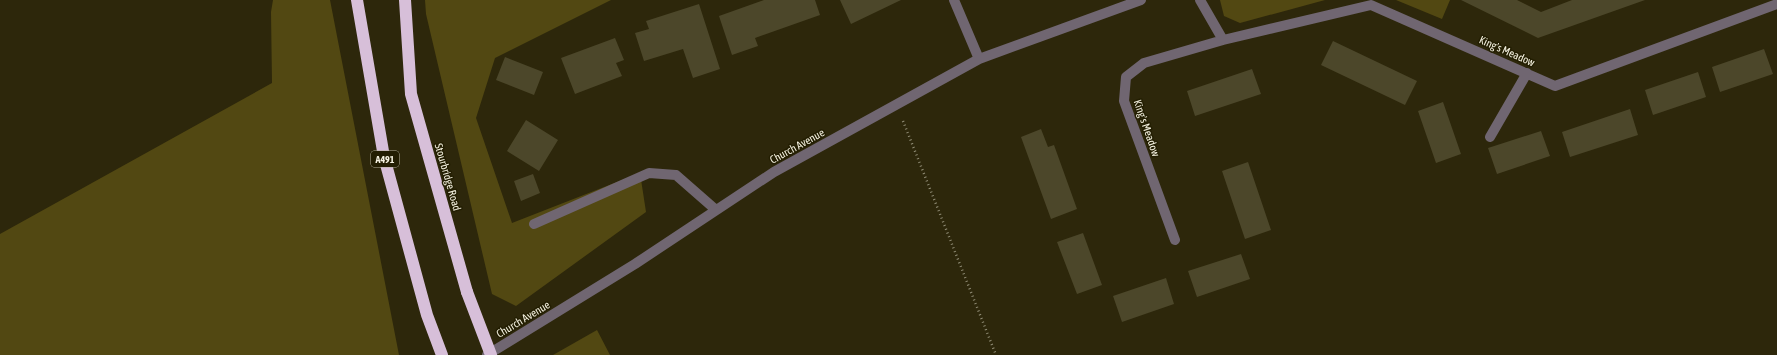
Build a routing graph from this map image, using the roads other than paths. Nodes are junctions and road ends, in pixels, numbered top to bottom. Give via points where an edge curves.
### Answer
1 (357, 0) edge
2 (405, 0) edge
3 (954, 0) edge
4 (1141, 0) edge
5 (1200, 0) edge
6 (1777, 4) edge
7 (1223, 40) junction
8 (979, 59) junction
9 (1527, 73) junction
10 (1490, 137) dead end
11 (716, 210) junction
12 (534, 224) dead end
13 (1174, 240) dead end
14 (442, 355) edge
15 (487, 355) edge
16 (491, 355) edge

1 - 14 highway, A491 via 384,156 427,315
2 - 16 highway, Stourbridge Road, bridge via 411,94 467,292
3 - 8 street
4 - 8 street, Church Avenue
5 - 7 street
6 - 9 street, King's Meadow via 1556,86
7 - 9 street, King's Meadow via 1371,5
7 - 13 street, King's Meadow via 1144,63 1126,77 1124,101
8 - 11 street, Church Avenue via 774,172
9 - 10 street
11 - 12 street via 676,175 648,173
11 - 15 street, Church Avenue via 635,264

